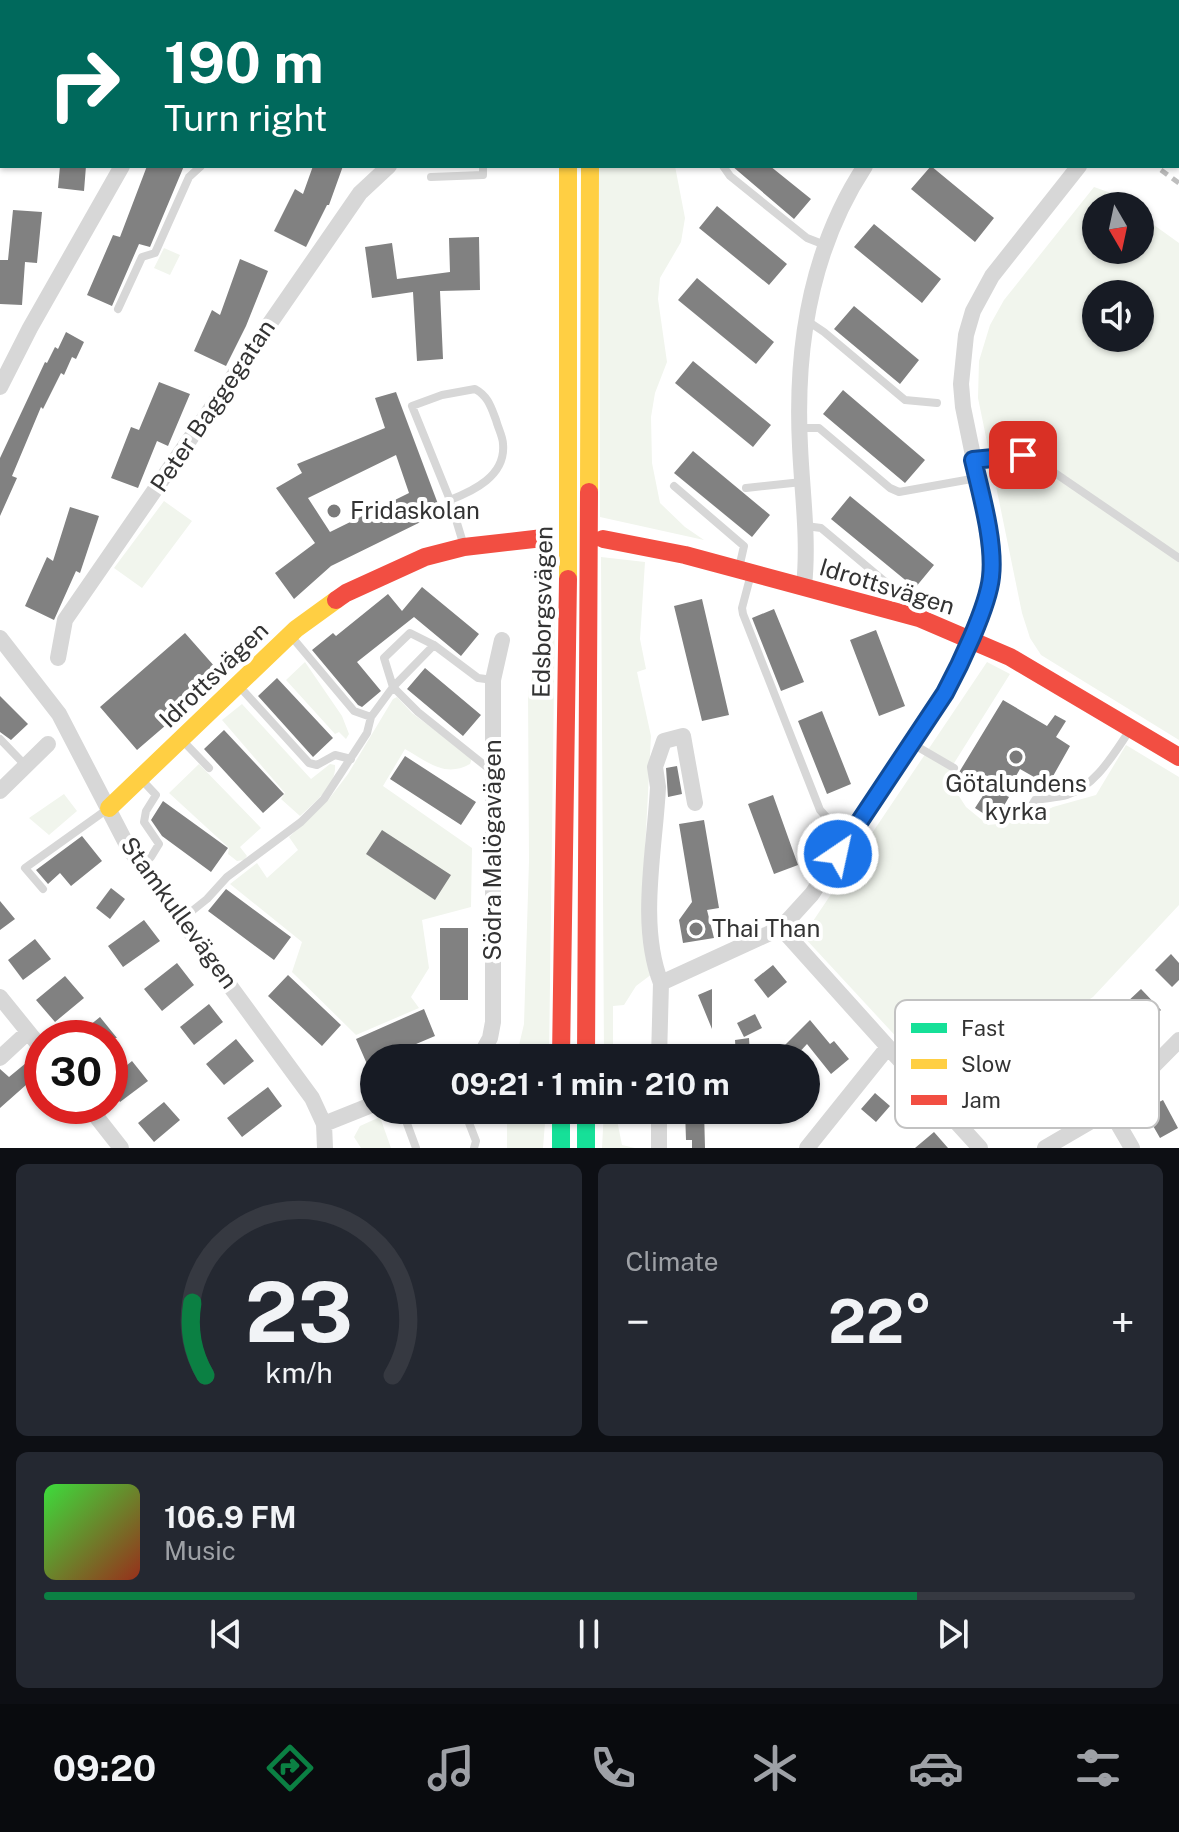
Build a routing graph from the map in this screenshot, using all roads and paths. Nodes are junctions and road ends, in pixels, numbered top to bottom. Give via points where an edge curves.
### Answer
1 (121, 168) edge
2 (199, 168) edge
3 (387, 168) edge
4 (483, 168) edge
5 (568, 168) edge
6 (590, 168) edge
7 (724, 168) edge
8 (864, 168) edge
9 (1077, 168) edge
10 (431, 177) dead end
11 (825, 245) junction
12 (118, 309) dead end
13 (806, 320) junction
14 (0, 387) edge
15 (937, 403) dead end
16 (799, 428) junction
17 (973, 460) junction
18 (977, 478) junction
19 (803, 482) junction
20 (674, 486) dead end
21 (746, 488) dead end
22 (450, 500) junction
23 (806, 526) junction
24 (543, 538) dead end
25 (603, 539) dead end
26 (464, 547) junction
27 (1179, 558) edge
28 (745, 571) junction
29 (804, 586) junction
30 (901, 613) junction
31 (291, 635) junction
32 (0, 638) edge
33 (970, 638) junction
34 (502, 640) dead end
35 (434, 645) junction
36 (58, 658) dead end
37 (493, 680) junction
38 (238, 686) junction
39 (393, 687) junction
40 (371, 717) junction
41 (1131, 728) junction
42 (0, 739) edge
43 (181, 740) junction
44 (911, 743) junction
45 (48, 744) dead end
46 (1179, 757) edge
47 (351, 759) junction
48 (26, 766) junction
49 (209, 768) dead end
50 (494, 768) junction
51 (954, 768) dead end
52 (140, 778) junction
53 (0, 791) edge
54 (695, 803) dead end
55 (109, 808) junction
56 (1025, 816) dead end
57 (851, 835) junction
58 (142, 865) junction
59 (43, 889) dead end
60 (182, 919) junction
61 (781, 928) junction
62 (661, 983) junction
63 (0, 997) edge
64 (24, 1027) edge
65 (24, 1036) edge
66 (1179, 1040) edge
67 (487, 1044) edge
68 (561, 1044) edge
69 (586, 1044) edge
70 (659, 1044) edge
71 (888, 1047) junction
72 (895, 1055) edge
73 (0, 1058) edge
74 (1159, 1060) edge
75 (360, 1110) edge
76 (102, 1124) edge
77 (324, 1124) junction
78 (407, 1124) edge
79 (469, 1124) edge
80 (561, 1124) edge
81 (586, 1124) edge
82 (659, 1124) edge
83 (962, 1128) edge
84 (1079, 1128) edge
85 (1120, 1128) edge
86 (121, 1148) edge
87 (325, 1148) edge
88 (416, 1148) edge
89 (474, 1148) edge
90 (561, 1148) edge
91 (586, 1148) edge
92 (659, 1148) edge
93 (807, 1148) edge
94 (980, 1148) edge
95 (1045, 1148) edge
96 (1132, 1148) edge

1 - 14 street
2 - 12 lane via 189,177 155,253 142,257
3 - 36 street, Peter Baggegatan via 360,193 65,620
4 - 10 lane via 483,175
5 - 68 main road, Edsborgsvägen
6 - 69 main road, Edsborgsvägen
7 - 11 lane via 807,238
8 - 11 street
9 - 17 street via 992,276 973,311 961,384
11 - 13 street
13 - 15 lane via 905,400
13 - 16 street
16 - 18 lane via 819,428 899,492
16 - 19 street
17 - 18 street
17 - 27 lane via 1023,455 1036,460
18 - 33 street via 992,573
19 - 21 lane
19 - 23 street
20 - 28 lane via 744,546
22 - 22 lane via 412,406 475,389 489,401 502,456 475,491
22 - 26 lane
23 - 29 street
23 - 30 lane via 821,528 901,595
24 - 26 main road, Idrottsvägen
25 - 28 main road, Idrottsvägen
26 - 31 main road, Idrottsvägen via 366,582
28 - 29 main road, Idrottsvägen
28 - 57 lane via 743,614 820,810
29 - 30 main road, Idrottsvägen
30 - 33 main road, Idrottsvägen
31 - 38 main road, Idrottsvägen
31 - 40 lane via 354,711
32 - 55 street, Stamkullevägen via 59,714
33 - 41 main road, Idrottsvägen
33 - 44 street via 951,681
34 - 37 street, Södra Malögavägen
35 - 37 lane via 478,678
35 - 39 lane
35 - 39 lane via 410,633 384,658
37 - 50 street, Södra Malögavägen
38 - 43 main road, Idrottsvägen
38 - 47 lane via 309,763 317,765 335,755
39 - 40 lane
39 - 50 lane
40 - 47 lane
41 - 46 main road, Idrottsvägen
41 - 56 lane via 1093,778 1069,794 1035,800
42 - 48 lane
43 - 49 lane
43 - 52 main road, Idrottsvägen
44 - 51 lane
44 - 57 street
45 - 48 street
47 - 60 lane via 301,822 227,877
48 - 53 street
50 - 67 street, Södra Malögavägen via 493,1022
52 - 55 main road, Idrottsvägen
52 - 58 lane via 156,795 144,822 159,844
54 - 62 street via 683,736 664,741 655,767 648,925
55 - 58 street, Stamkullevägen
55 - 59 lane via 25,868
57 - 61 street via 812,894
58 - 60 street, Stamkullevägen
60 - 77 street, Stamkullevägen via 312,1098
61 - 62 street
61 - 71 street
62 - 70 street
63 - 64 street
65 - 73 street
66 - 74 street
71 - 72 street
71 - 93 street
75 - 77 street
76 - 86 street
77 - 87 street, Stamkullevägen
78 - 88 lane
79 - 89 lane
80 - 90 main road
81 - 91 main road
82 - 92 street
83 - 94 street
84 - 95 street
85 - 96 street

